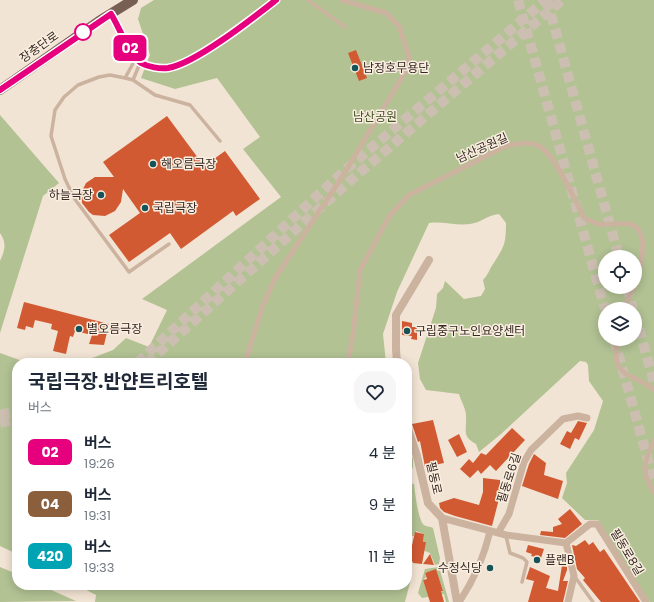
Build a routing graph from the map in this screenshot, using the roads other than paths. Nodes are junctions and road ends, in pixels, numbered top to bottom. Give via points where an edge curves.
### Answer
1 (133, 0) edge
2 (276, 0) edge
3 (308, 0) edge
4 (342, 0) edge
5 (111, 14) junction
6 (345, 27) dead end
7 (138, 60) junction
8 (125, 78) junction
9 (132, 80) junction
10 (2, 87) edge
11 (220, 141) dead end
12 (648, 233) dead end
13 (169, 244) dead end
14 (430, 260) dead end
15 (646, 270) dead end
16 (627, 302) edge
17 (617, 346) edge
18 (247, 358) edge
19 (349, 358) edge
20 (397, 358) edge
21 (654, 390) edge
22 (587, 418) dead end
23 (412, 441) edge
24 (654, 441) edge
25 (654, 492) edge
26 (442, 518) junction
27 (494, 532) junction
28 (506, 535) junction
29 (566, 543) junction
30 (574, 576) junction
31 (522, 582) dead end
32 (458, 602) edge
33 (568, 602) edge
34 (592, 602) edge
35 (646, 602) edge

1 - 5 main road, 장충단로
2 - 7 lane via 191,59 169,68 152,67
3 - 6 lane
4 - 18 street via 386,12 399,26 409,57 404,74 344,174 275,278 263,305
5 - 7 street
5 - 10 main road, 장충단로
7 - 8 lane
7 - 9 lane
8 - 9 lane
8 - 13 lane via 110,75 98,77 70,91 55,110 51,136 53,145 74,198 130,272
9 - 11 lane via 155,95 190,105
12 - 19 street, 남산공원길 via 633,224 598,224 584,218 552,159 539,146 523,143 506,146 410,194 390,215 360,270 354,335
14 - 20 street via 396,315
15 - 16 street
17 - 21 street via 617,362 628,376 648,384
22 - 27 street, 필동로6길 via 578,416 563,419 531,450 524,462 509,514
23 - 26 street, 필동로 via 428,503
24 - 25 street via 646,457 644,471
26 - 27 street
26 - 32 street
27 - 28 street
27 - 32 street, 필동로6길 via 469,588
28 - 29 street
28 - 31 lane via 510,553 527,562
29 - 30 street
29 - 35 street, 필동로8길 via 590,524 597,524
30 - 33 street
30 - 34 lane

